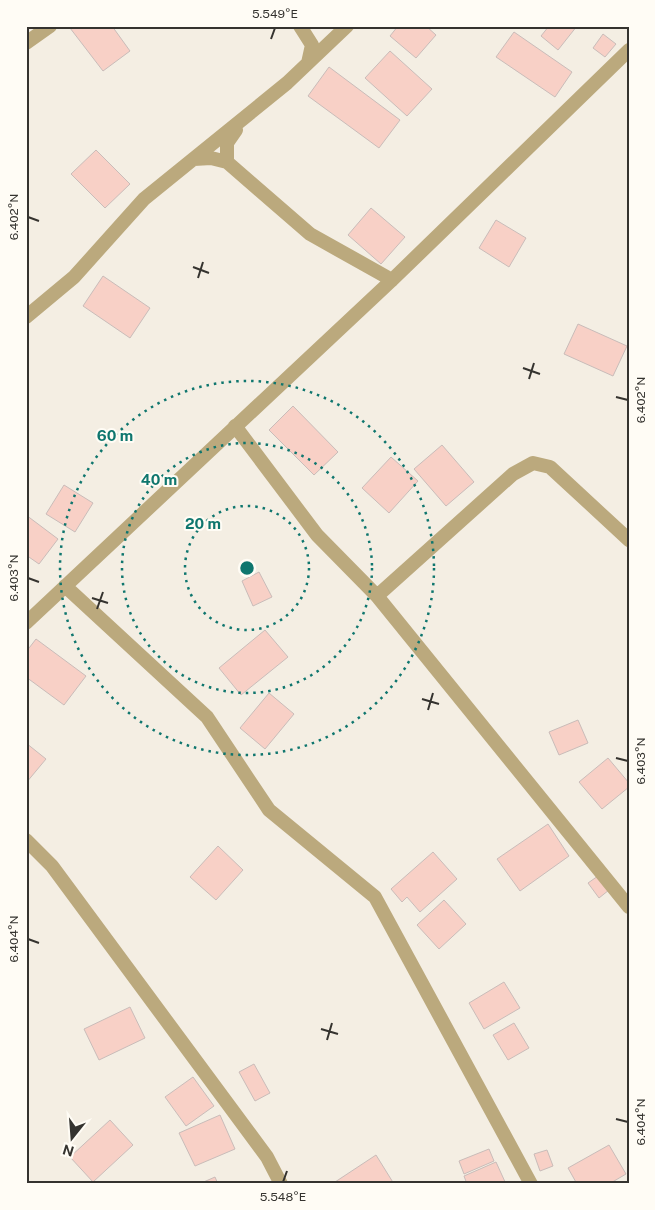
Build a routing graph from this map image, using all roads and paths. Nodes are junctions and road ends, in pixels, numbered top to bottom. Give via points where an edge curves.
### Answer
1 (50, 26) edge
2 (300, 26) edge
3 (347, 26) edge
4 (26, 43) edge
5 (629, 50) edge
6 (308, 63) junction
7 (243, 119) junction
8 (194, 159) junction
9 (227, 162) junction
10 (392, 280) junction
11 (26, 317) edge
12 (236, 426) junction
13 (629, 540) edge
14 (65, 586) junction
15 (377, 596) junction
16 (26, 623) edge
17 (26, 840) edge
18 (629, 907) edge
19 (281, 1184) edge
20 (531, 1184) edge

1 - 4 street
2 - 6 street via 312,45
3 - 6 street
5 - 10 street
6 - 7 street
7 - 8 street
7 - 9 street via 227,144
8 - 9 street via 212,158
8 - 11 street via 144,199 74,277
9 - 10 street via 310,234
10 - 12 street
12 - 14 street
12 - 15 street via 317,535
13 - 15 street via 550,467 533,463 513,474
14 - 16 street
14 - 20 street via 207,717 269,810 375,897
15 - 18 street
17 - 19 street via 52,866 267,1157

